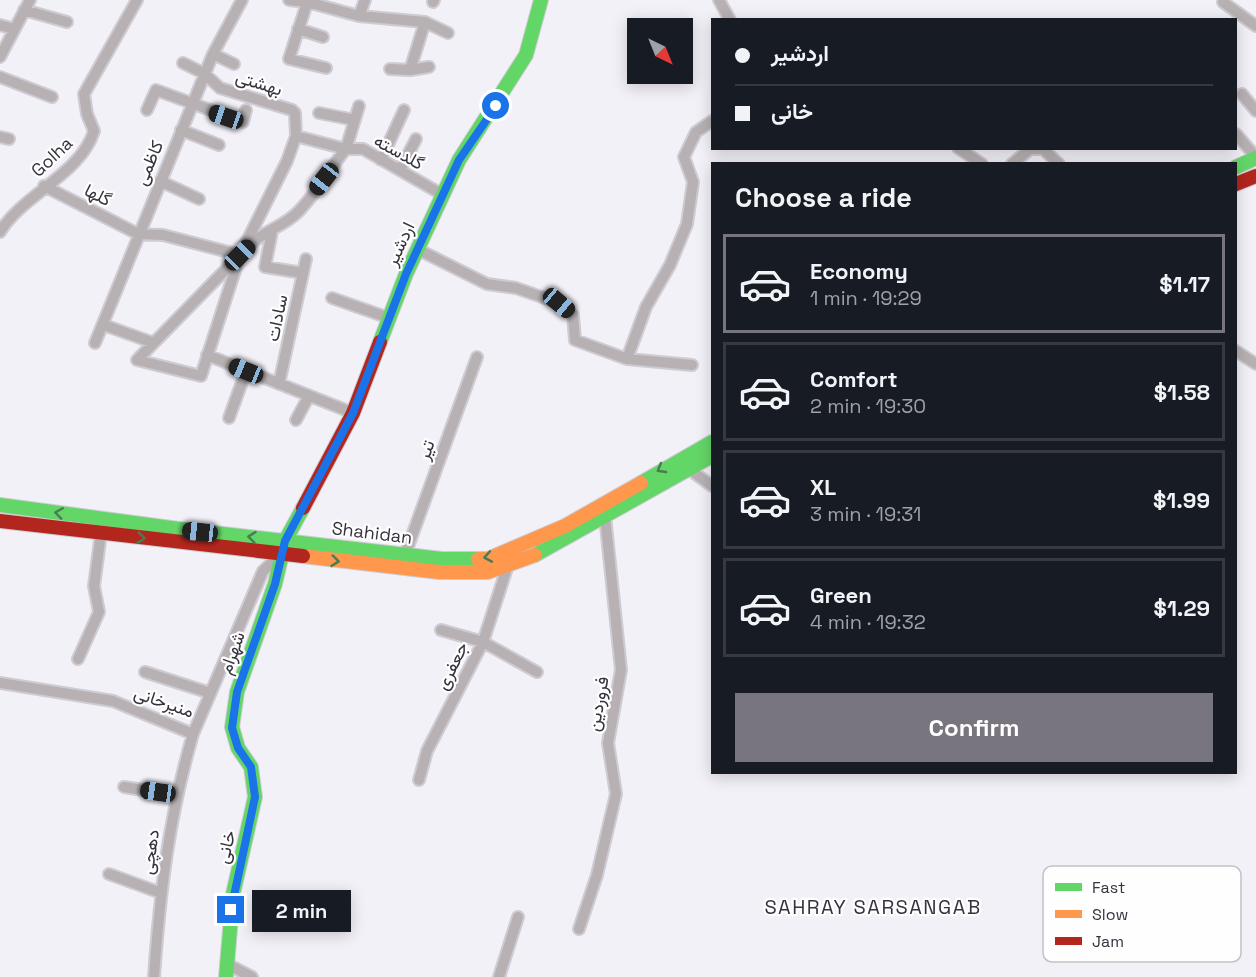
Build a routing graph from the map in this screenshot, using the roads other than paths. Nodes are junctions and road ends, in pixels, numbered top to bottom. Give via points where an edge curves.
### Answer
1 (137, 0) edge
2 (242, 0) edge
3 (289, 0) edge
4 (365, 0) edge
5 (541, 0) edge
6 (719, 0) edge
7 (308, 1) edge
8 (1223, 2) dead end
9 (27, 5) edge
10 (359, 16) junction
11 (729, 18) edge
12 (67, 22) dead end
13 (424, 22) junction
14 (0, 25) edge
15 (1256, 26) edge
16 (14, 29) junction
17 (298, 29) junction
18 (448, 33) dead end
19 (323, 37) dead end
20 (213, 54) junction
21 (0, 57) edge
22 (183, 63) dead end
23 (234, 64) dead end
24 (429, 67) dead end
25 (326, 68) dead end
26 (390, 69) dead end
27 (410, 70) junction
28 (205, 74) junction
29 (0, 77) edge
30 (1242, 94) dead end
31 (52, 97) dead end
32 (192, 105) junction
33 (359, 106) dead end
34 (147, 110) dead end
35 (246, 110) dead end
36 (404, 110) dead end
37 (1256, 111) edge
38 (319, 113) dead end
39 (355, 120) junction
40 (711, 122) edge
41 (181, 130) junction
42 (1237, 135) edge
43 (296, 136) junction
44 (416, 140) dead end
45 (219, 145) dead end
46 (346, 149) junction
47 (961, 150) edge
48 (1029, 150) edge
49 (1043, 150) edge
50 (1256, 158) edge
51 (381, 160) junction
52 (979, 162) edge
53 (1014, 162) edge
54 (1057, 162) edge
55 (1237, 167) edge
56 (400, 170) junction
57 (1256, 176) edge
58 (160, 181) junction
59 (1237, 184) edge
60 (44, 186) junction
61 (443, 195) junction
62 (199, 199) dead end
63 (0, 230) edge
64 (272, 231) junction
65 (138, 234) junction
66 (417, 249) junction
67 (240, 255) junction
68 (306, 258) dead end
69 (303, 273) junction
70 (332, 298) dead end
71 (389, 318) junction
72 (104, 325) junction
73 (95, 343) dead end
74 (154, 343) junction
75 (1237, 352) edge
76 (207, 355) junction
77 (477, 357) dead end
78 (627, 359) junction
79 (1256, 364) edge
80 (692, 365) dead end
81 (246, 371) junction
82 (279, 384) junction
83 (309, 396) junction
84 (353, 413) junction
85 (229, 418) dead end
86 (297, 420) dead end
87 (711, 443) edge
88 (711, 457) edge
89 (688, 469) junction
90 (711, 485) edge
91 (0, 505) edge
92 (605, 516) junction
93 (0, 521) edge
94 (101, 533) junction
95 (285, 541) junction
96 (280, 555) junction
97 (405, 555) junction
98 (508, 565) junction
99 (441, 630) dead end
100 (483, 642) junction
101 (78, 659) dead end
102 (145, 672) dead end
103 (537, 672) dead end
104 (0, 683) edge
105 (210, 693) junction
106 (193, 734) junction
107 (419, 780) dead end
108 (124, 788) dead end
109 (176, 795) junction
110 (255, 797) joint
111 (109, 874) dead end
112 (161, 893) junction
113 (518, 917) dead end
114 (579, 929) dead end
115 (226, 970) edge
116 (154, 977) edge
117 (252, 977) edge
118 (499, 977) edge

1 - 60 street, Golha via 84,94 94,131 91,143 61,176
2 - 20 street, کاظمی
3 - 7 street
4 - 10 street
5 - 61 main road, اردشیر via 526,55 459,160
6 - 11 street
7 - 10 street
7 - 17 street
8 - 15 street
9 - 12 street
9 - 16 street
10 - 13 street
13 - 18 street
13 - 27 street
14 - 16 street
16 - 21 street
17 - 19 street
17 - 25 street via 289,59
20 - 23 street
20 - 28 street, کاظمی
22 - 28 street
24 - 27 street
26 - 27 street
28 - 32 street, کاظمی
28 - 43 street, بهشتی via 220,88 292,110
29 - 31 street
30 - 37 street
32 - 34 street via 156,90
32 - 35 street via 243,123
32 - 41 street, کاظمی
33 - 39 street
36 - 51 street
38 - 39 street
39 - 46 street
40 - 78 street via 696,132 684,157 693,182 687,224 646,307
41 - 45 street
41 - 58 street, کاظمی
42 - 50 street
43 - 46 street
43 - 67 street
44 - 56 street
46 - 51 street, گلدسته via 363,149
46 - 64 street, گلدسته via 301,210
47 - 52 street
48 - 53 street
49 - 54 street
50 - 55 main road
51 - 56 street, گلدسته
56 - 61 street, گلدسته
57 - 59 main road
58 - 62 street
58 - 65 street, کاظمی
60 - 63 street, Golha
60 - 65 street, گلها
61 - 66 main road, اردشیر
64 - 67 street, گلدسته via 258,237
64 - 69 street via 265,267
65 - 67 street via 163,235
65 - 72 street, کاظمی
66 - 71 main road, اردشیر
66 - 78 street via 487,284 516,288 559,303 573,315 575,340
67 - 74 street
67 - 76 street
68 - 69 street, سادات
69 - 82 street, سادات
70 - 71 street
71 - 84 main road, اردشیر
72 - 73 street, کاظمی
72 - 74 street
74 - 76 street via 137,360 201,376
75 - 79 street
76 - 81 street
77 - 97 street, تیر
78 - 80 street
81 - 82 street
81 - 85 street
82 - 83 street
83 - 84 street
83 - 86 street
84 - 95 main road, اردشیر
87 -> 97 main road, Shahidan via 521,547 488,559
88 - 89 main road, Shahidan
89 - 90 street
89 - 92 main road, Shahidan
95 -> 91 main road, Shahidan
92 - 98 main road, Shahidan via 529,558
92 - 114 street, فروردین via 621,670 608,743 616,794 597,875
93 - 94 main road, Shahidan
94 -> 96 main road, Shahidan
94 - 101 street via 94,586 99,612
95 - 96 main road, شهرام
95 - 97 main road, Shahidan
96 -> 98 main road, Shahidan via 439,573 488,572
96 - 105 street, منیرخانی via 263,571
96 - 110 main road, شهرام via 275,584 237,692 232,728 238,748 251,767
98 - 100 street, جعفری
99 - 100 street
100 - 103 street
100 - 107 street, جعفری via 427,751
102 - 105 street
104 - 106 street, منیرخانی via 113,701
105 - 106 street, منیرخانی
106 - 109 street, دهچی
108 - 109 street
109 - 112 street, دهچی
110 - 115 main road, خانی via 232,894
111 - 112 street
112 - 116 street, دهچی
113 - 118 street
115 - 117 street

